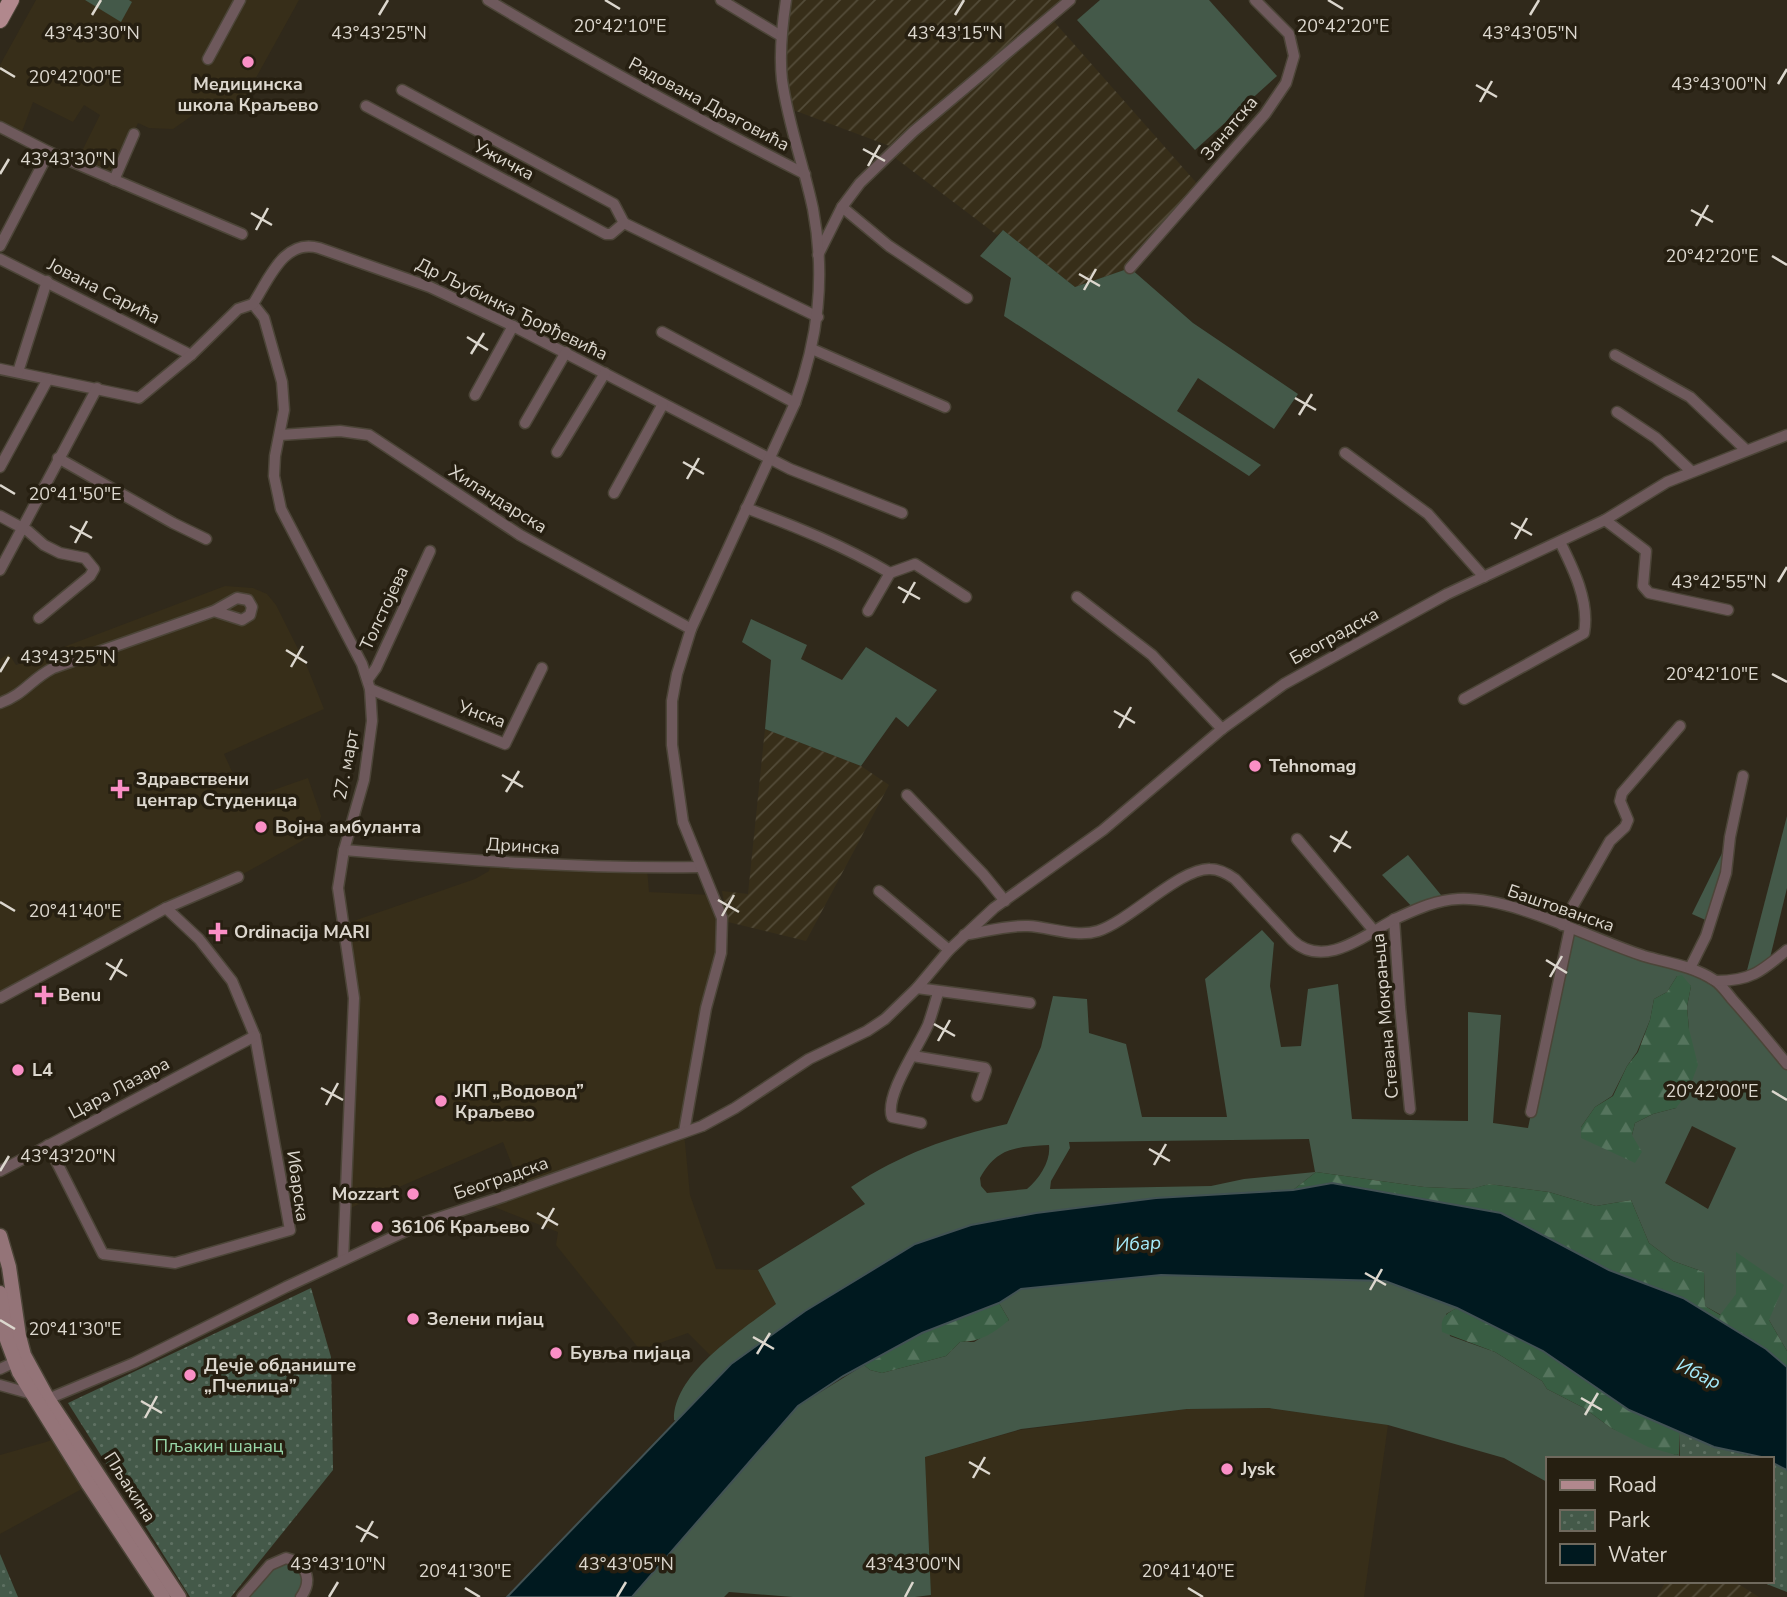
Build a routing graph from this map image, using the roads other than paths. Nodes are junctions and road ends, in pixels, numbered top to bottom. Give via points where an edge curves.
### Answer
1 (11, 0) edge
2 (240, 0) edge
3 (488, 0) edge
4 (721, 0) edge
5 (786, 0) edge
6 (1070, 0) edge
7 (1255, 0) edge
8 (0, 20) edge
9 (780, 36) junction
10 (208, 59) dead end
11 (402, 90) dead end
12 (366, 106) dead end
13 (0, 127) edge
14 (134, 134) dead end
15 (49, 152) junction
16 (805, 174) junction
17 (114, 180) junction
18 (842, 207) junction
19 (834, 222) junction
20 (624, 223) junction
21 (815, 224) junction
22 (243, 234) dead end
23 (0, 246) edge
24 (818, 255) junction
25 (0, 259) edge
26 (1130, 268) dead end
27 (47, 281) junction
28 (967, 298) dead end
29 (253, 304) junction
30 (818, 317) junction
31 (513, 326) junction
32 (662, 332) dead end
33 (812, 349) junction
34 (566, 352) junction
35 (191, 355) junction
36 (1615, 355) dead end
37 (0, 369) edge
38 (19, 372) junction
39 (605, 373) junction
40 (47, 379) junction
41 (97, 388) junction
42 (475, 395) dead end
43 (795, 403) junction
44 (663, 404) junction
45 (945, 407) dead end
46 (1616, 412) dead end
47 (525, 423) dead end
48 (280, 435) junction
49 (1787, 435) edge
50 (1746, 450) junction
51 (557, 452) dead end
52 (1345, 453) dead end
53 (58, 458) junction
54 (769, 458) junction
55 (0, 467) edge
56 (1691, 471) junction
57 (614, 493) dead end
58 (746, 508) junction
59 (902, 513) dead end
60 (0, 516) edge
61 (1605, 520) junction
62 (22, 528) junction
63 (206, 539) dead end
64 (1560, 542) junction
65 (430, 551) dead end
66 (0, 570) edge
67 (890, 573) junction
68 (1484, 577) junction
69 (966, 597) dead end
70 (1077, 597) dead end
71 (1728, 610) dead end
72 (214, 611) dead end
73 (868, 611) dead end
74 (39, 618) dead end
75 (691, 629) junction
76 (542, 668) dead end
77 (369, 684) junction
78 (1464, 699) dead end
79 (0, 703) edge
80 (1681, 726) dead end
81 (1222, 729) junction
82 (1743, 776) dead end
83 (907, 795) dead end
84 (1297, 839) dead end
85 (344, 850) junction
86 (700, 867) junction
87 (238, 877) dead end
88 (879, 891) dead end
89 (1005, 901) junction
90 (166, 908) junction
91 (1394, 919) junction
92 (1566, 927) junction
93 (1375, 932) junction
94 (964, 935) junction
95 (949, 950) junction
96 (1787, 950) edge
97 (1690, 968) junction
98 (1716, 981) junction
99 (917, 988) junction
100 (938, 993) junction
101 (0, 998) edge
102 (1030, 1003) dead end
103 (255, 1036) junction
104 (913, 1056) junction
105 (1787, 1064) edge
106 (977, 1096) dead end
107 (1410, 1109) dead end
108 (1531, 1112) dead end
109 (921, 1123) dead end
110 (684, 1132) junction
111 (48, 1144) junction
112 (0, 1171) edge
113 (0, 1236) edge
114 (343, 1260) junction
115 (0, 1293) edge
116 (14, 1353) edge
117 (0, 1369) edge
118 (0, 1385) edge
119 (39, 1399) junction
120 (163, 1597) edge
121 (179, 1597) edge
122 (242, 1597) edge
123 (301, 1597) edge

1 - 8 main road
2 - 10 street
3 - 16 street, Радована Драговића via 671,105
4 - 9 street
5 - 9 street
6 - 18 street via 914,131
7 - 26 street, Занатска via 1289,34 1294,56 1286,83 1265,114
9 - 16 street via 782,78
11 - 20 street, Ужичка via 614,204
12 - 20 street, Ужичка via 606,234
13 - 15 street
14 - 17 street
15 - 17 street
15 - 23 street
16 - 21 street
17 - 22 street
18 - 19 street
18 - 28 street via 889,246
19 - 21 street via 824,227
19 - 24 street
20 - 30 street, Ужичка
21 - 24 street
24 - 30 street
25 - 27 street, Јована Сарића
27 - 35 street, Јована Сарића
27 - 38 street
29 - 31 street, Др Љубинка Ђорђевића via 279,262 293,248 309,245 405,277
29 - 35 street via 238,309
29 - 48 street, 27. март via 264,318 279,365 284,410
30 - 33 street
31 - 34 street, Др Љубинка Ђорђевића
31 - 42 street
32 - 43 street
33 - 43 street
33 - 45 street
34 - 39 street, Др Љубинка Ђорђевића
34 - 47 street
35 - 41 street via 139,398
36 - 50 street via 1690,397
37 - 38 street
38 - 40 street
39 - 44 street, Др Љубинка Ђорђевића
39 - 51 street
40 - 41 street
40 - 55 street
41 - 53 street
43 - 54 street
44 - 54 street, Др Љубинка Ђорђевића
44 - 57 street
46 - 56 street via 1656,438
48 - 75 street, Хиландарска via 340,431 369,435 520,535
48 - 77 street, 27. март via 274,476 281,509
49 - 50 street, Београдска
50 - 56 street, Београдска
52 - 68 street via 1428,514
53 - 62 street
53 - 63 street
54 - 58 street
54 - 59 street, Др Љубинка Ђорђевића
56 - 61 street, Београдска
58 - 67 street via 852,550
58 - 75 street
60 - 62 street
61 - 64 street, Београдска
61 - 71 street via 1646,551 1643,586 1649,593
62 - 66 street
62 - 74 street via 60,553 89,561 94,569
64 - 68 street, Београдска
64 - 78 street via 1576,573 1584,632
65 - 77 street, Толстојева
67 - 69 street via 915,564
67 - 73 street
68 - 81 street, Београдска via 1306,670
70 - 81 street via 1152,655
72 - 79 street via 53,668 35,678 23,693
75 - 86 street via 672,701 672,745 683,822
76 - 77 street, Унска via 505,744
77 - 85 street, 27. март via 372,720 364,780
80 - 92 street via 1622,793 1628,820 1610,841
81 - 89 street, Београдска via 1103,830
82 - 97 street via 1726,873 1706,936
83 - 89 street
84 - 93 street
85 - 86 street, Дринска via 491,863
85 - 114 street, 27. март via 338,888 354,998
86 - 110 street via 722,918 721,953 706,1008
87 - 90 street
88 - 95 street
89 - 94 street, Београдска
90 - 101 street
90 - 103 street, Ибарска via 199,939 232,981
91 - 92 street, Баштованска via 1429,904 1459,899 1505,905
91 - 93 street, Баштованска
91 - 107 street, Стевана Мокрањца
92 - 97 street, Баштованска
92 - 108 street
93 - 94 street, Баштованска via 1338,949 1307,949 1292,940 1235,879 1209,869 1186,876 1128,916 1097,931 1083,934 1026,926
94 - 95 street, Београдска
95 - 99 street, Београдска
96 - 98 street via 1757,975
97 - 98 street, Баштованска
98 - 105 street, Баштованска
99 - 100 street
99 - 110 street, Београдска via 867,1031 809,1059 735,1108
100 - 102 street
100 - 104 street
103 - 111 street, Цара Лазара
103 - 111 street, Ибарска via 290,1230 175,1263 103,1254
104 - 106 street via 985,1068
104 - 109 street via 895,1089 890,1113
110 - 114 street, Београдска via 423,1223
111 - 112 street, Цара Лазара
113 - 116 main road via 9,1267
114 - 119 street, Београдска via 134,1363
115 - 116 main road
116 - 117 street
116 - 119 main road
118 - 119 street
119 - 120 main road, Пљакина
119 - 121 main road, Пљакина
122 - 123 street via 270,1565 286,1558 299,1562 308,1576

